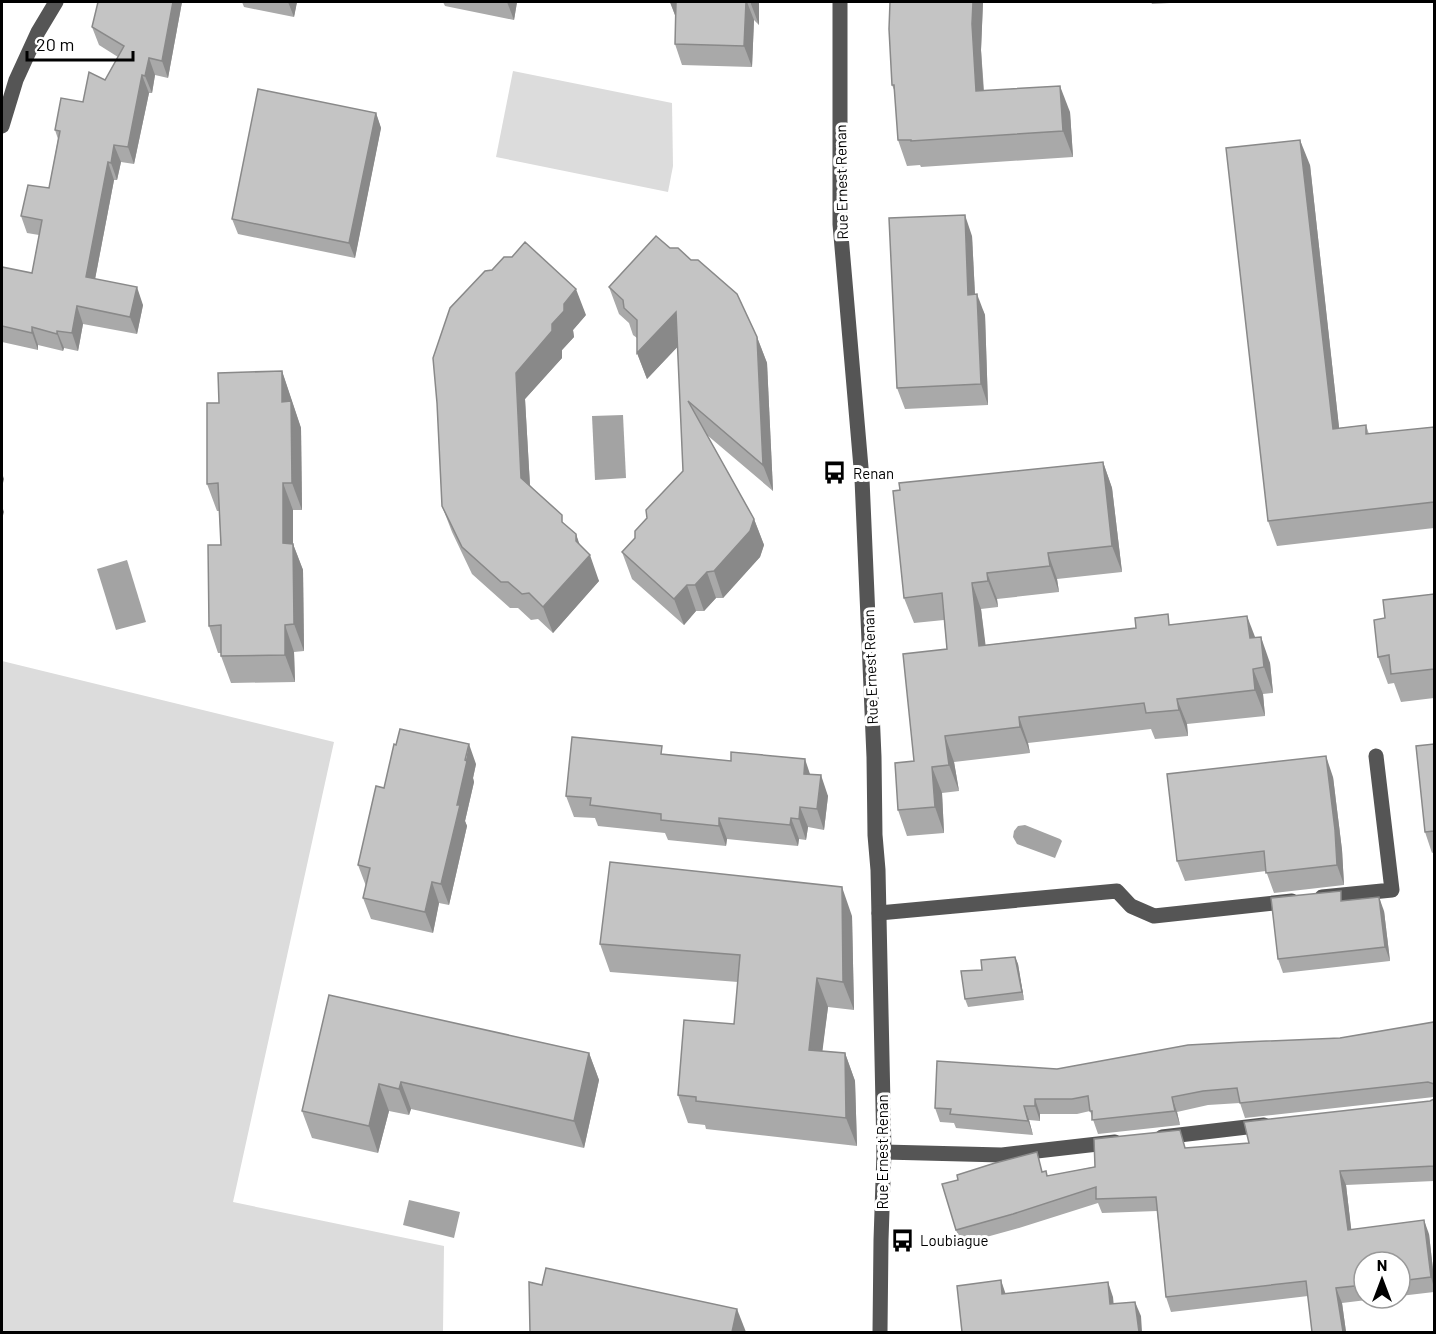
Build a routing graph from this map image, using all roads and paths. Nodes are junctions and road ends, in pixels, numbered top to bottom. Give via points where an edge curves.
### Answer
1 (56, 2) edge
2 (840, 2) edge
3 (2, 126) edge
4 (1376, 756) dead end
5 (879, 913) junction
6 (1282, 1123) edge
7 (884, 1152) junction
8 (880, 1332) edge

1 - 3 street via 16,80
2 - 5 street, Rue Ernest Renan via 840,224 862,479
4 - 5 street via 1392,890 1154,916 1131,906 1117,891
5 - 7 street, Rue Ernest Renan
6 - 7 street via 1002,1155
7 - 8 street, Rue Ernest Renan

